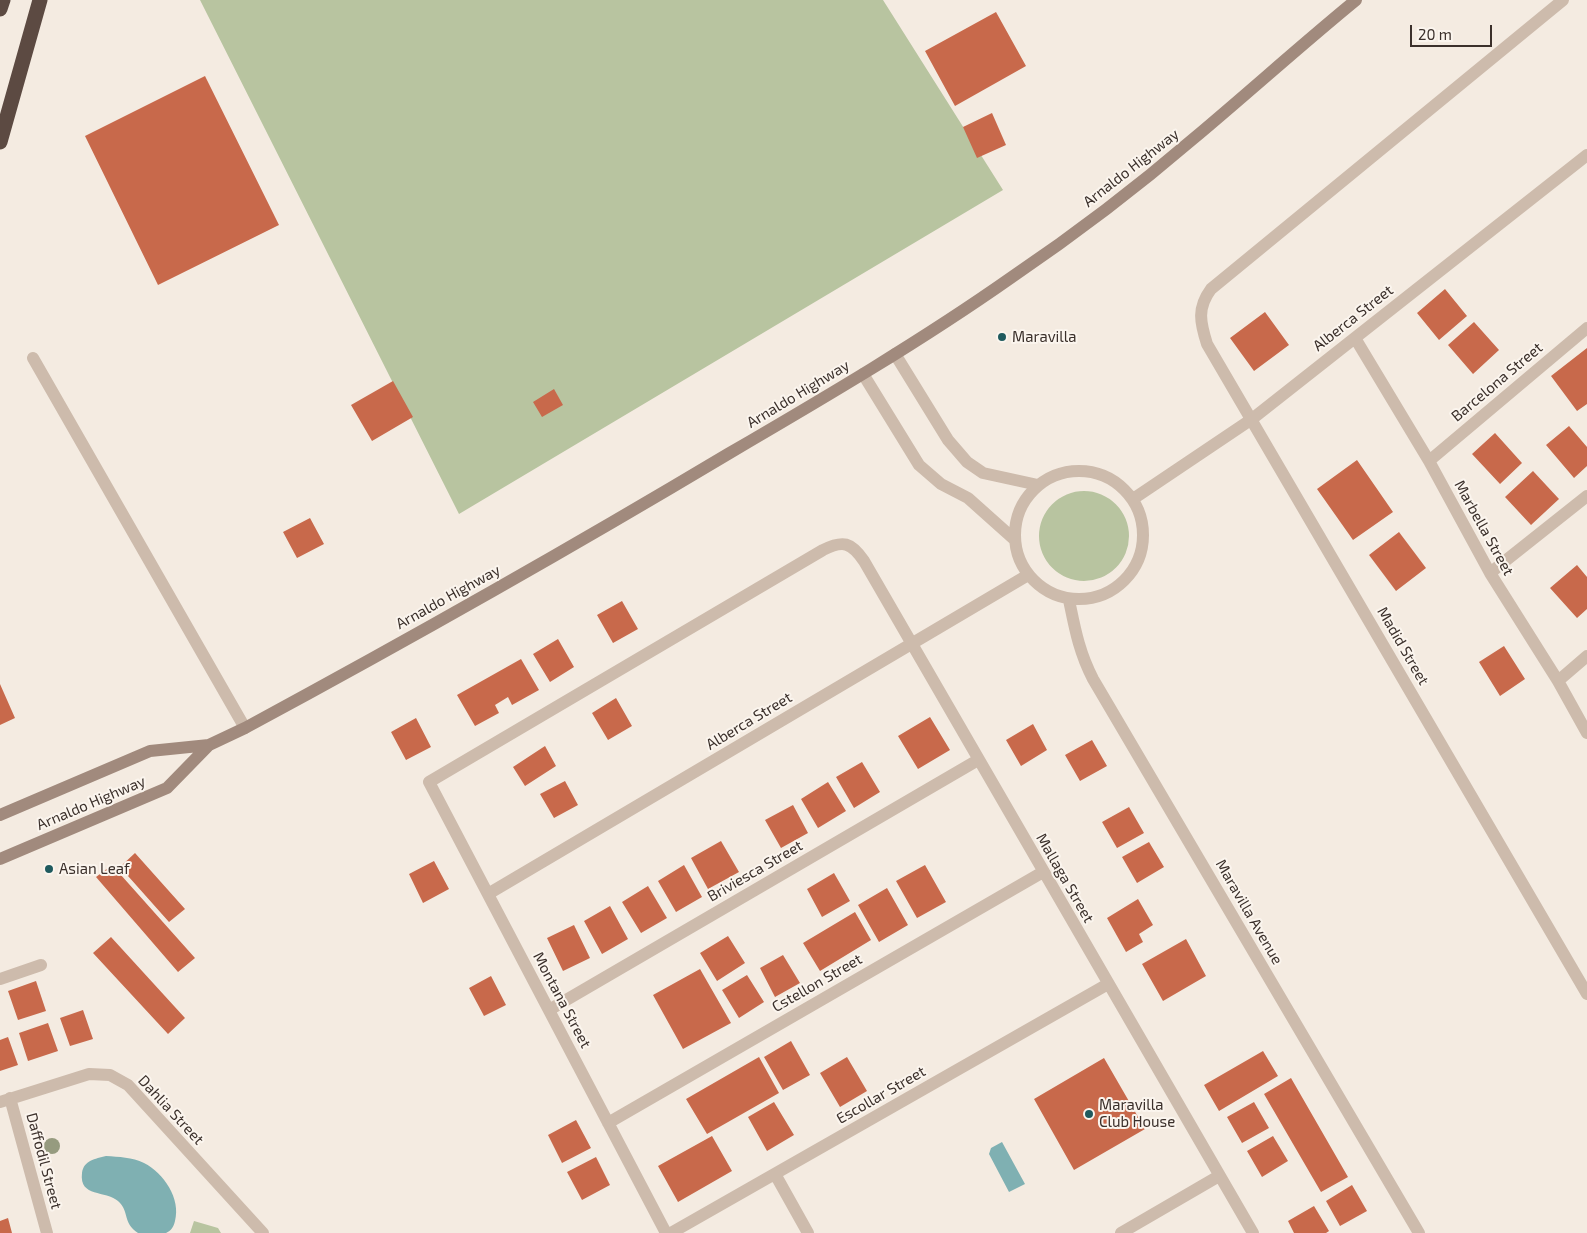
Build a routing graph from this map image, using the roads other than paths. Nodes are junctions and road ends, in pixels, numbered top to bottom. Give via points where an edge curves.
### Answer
1 (3, 0) edge
2 (40, 0) edge
3 (1356, 0) edge
4 (1563, 0) edge
5 (0, 9) edge
6 (0, 142) edge
7 (1587, 155) edge
8 (1587, 328) edge
9 (1355, 338) junction
10 (896, 354) junction
11 (33, 358) dead end
12 (863, 374) junction
13 (1252, 420) junction
14 (1428, 461) junction
15 (1038, 485) junction
16 (1587, 496) edge
17 (1133, 499) junction
18 (1015, 540) junction
19 (1490, 573) junction
20 (1028, 575) junction
21 (1069, 600) junction
22 (911, 644) junction
23 (1587, 656) edge
24 (1558, 681) junction
25 (245, 728) junction
26 (1587, 733) edge
27 (209, 745) junction
28 (978, 760) junction
29 (429, 782) joint
30 (0, 815) edge
31 (0, 860) edge
32 (1043, 872) junction
33 (488, 894) junction
34 (41, 966) dead end
35 (0, 978) edge
36 (1108, 984) junction
37 (1587, 994) edge
38 (549, 1010) junction
39 (5, 1100) edge
40 (608, 1123) junction
41 (775, 1174) junction
42 (1220, 1176) junction
43 (47, 1233) edge
44 (263, 1233) edge
45 (666, 1233) edge
46 (671, 1233) edge
47 (808, 1233) edge
48 (1121, 1233) edge
49 (1253, 1233) edge
50 (1419, 1233) edge

1 - 5 highway
2 - 6 highway
3 - 10 main road, Arnaldo Highway via 1191,142 1087,223 1012,278
4 - 13 street, Madid Street via 1211,289 1204,299 1201,327 1207,344
7 - 9 street, Alberca Street
8 - 14 street, Barcelona Street
9 - 13 street, Alberca Street
9 - 14 street, Marbella Street
10 - 12 main road, Arnaldo Highway
10 - 15 street via 948,440 967,462 983,472
11 - 25 street
12 - 18 street via 919,465 941,484 968,498
12 - 25 main road, Arnaldo Highway via 531,569
13 - 17 street, Alberca Street
13 - 37 street, Madid Street
14 - 19 street, Marbella Street
15 - 17 street via 1056,474 1077,470 1099,473 1118,483
15 - 18 street via 1024,501 1016,520
16 - 19 street
17 - 21 street via 1141,518 1144,540 1139,560 1127,579 1111,592 1091,600
18 - 20 street via 1019,559
19 - 24 street, Marbella Street
20 - 21 street via 1039,587
20 - 22 street, Alberca Street
21 - 50 street, Maravilla Avenue via 1080,652 1093,679
22 - 28 street, Mallaga Street
22 - 29 street, Mallaga Street via 856,550 845,544 834,545
22 - 33 street, Alberca Street
23 - 24 street
24 - 26 street, Marbella Street
25 - 27 main road, Arnaldo Highway
27 - 30 main road, Arnaldo Highway via 150,751
27 - 31 main road, Arnaldo Highway via 166,788
28 - 32 street, Mallaga Street
28 - 38 street, Briviesca Street
29 - 33 street, Montana Street
32 - 36 street, Mallaga Street
32 - 40 street, Cstellon Street
33 - 38 street, Montana Street
34 - 35 street
36 - 41 street, Escollar Street
36 - 42 street, Mallaga Street
38 - 40 street, Montana Street
39 - 43 street, Daffodil Street
39 - 44 street, Dahlia Street via 90,1074 110,1075 128,1085
40 - 45 street, Montana Street
41 - 46 street, Escollar Street
41 - 47 street
42 - 48 street
42 - 49 street, Mallaga Street

